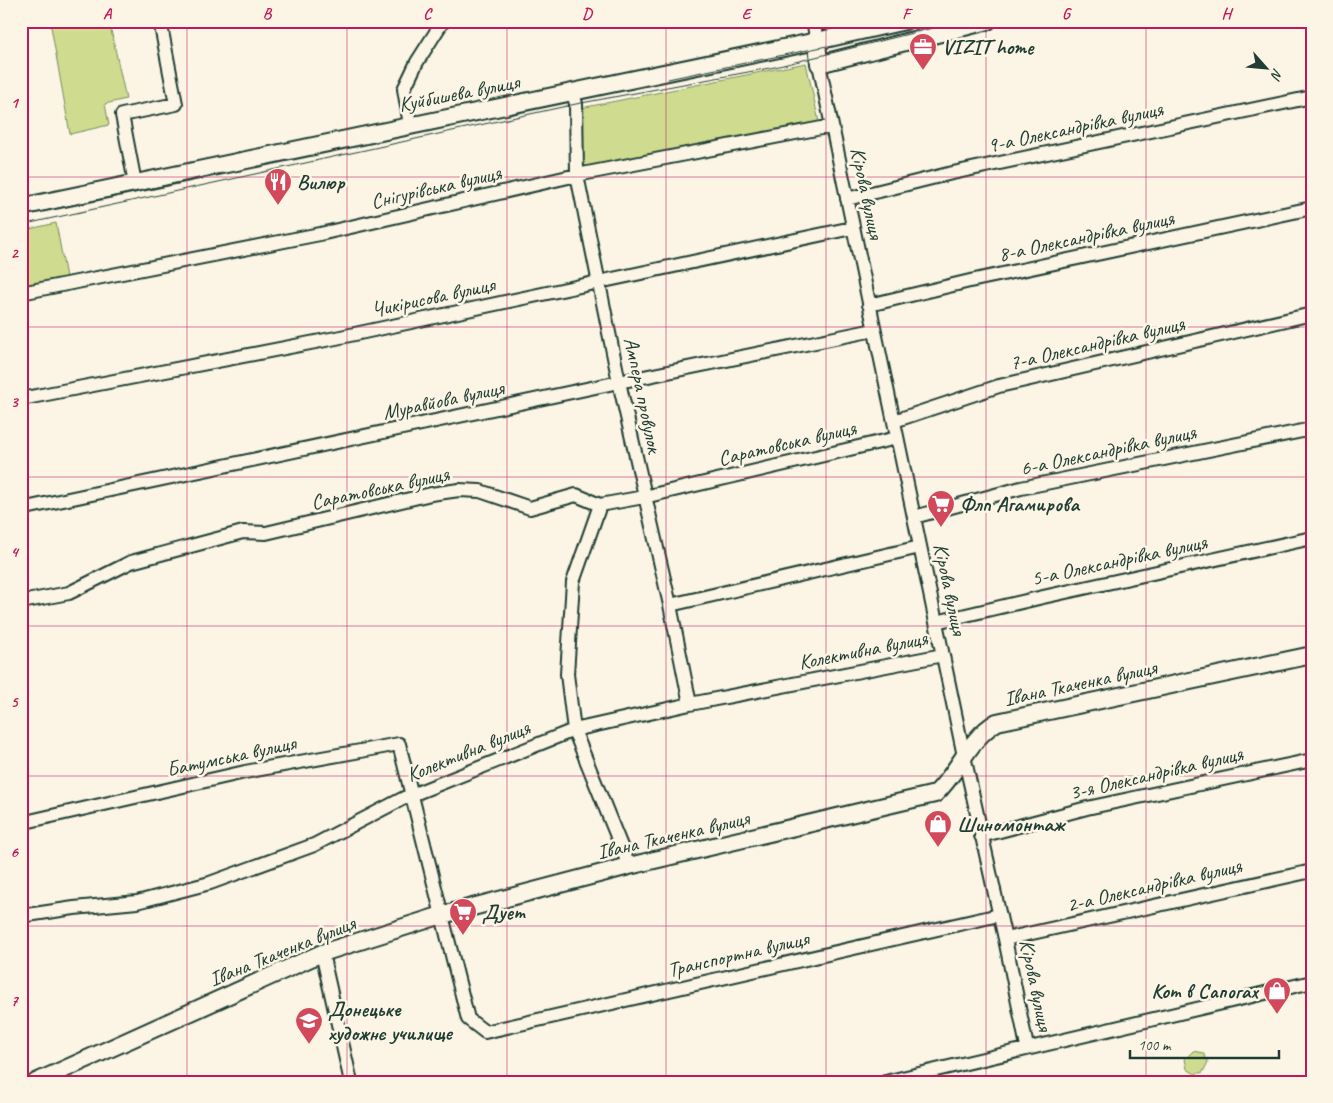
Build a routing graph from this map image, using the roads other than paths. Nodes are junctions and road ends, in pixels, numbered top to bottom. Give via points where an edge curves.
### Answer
1 (160, 21) edge
2 (443, 21) edge
3 (813, 21) edge
4 (905, 21) edge
5 (988, 21) edge
6 (817, 41) junction
7 (818, 64) junction
8 (573, 92) junction
9 (1312, 97) edge
10 (410, 125) junction
11 (832, 126) junction
12 (577, 175) junction
13 (136, 183) junction
14 (847, 199) junction
15 (22, 201) edge
16 (1312, 208) edge
17 (852, 228) junction
18 (600, 281) junction
19 (21, 294) edge
20 (869, 305) junction
21 (1312, 314) edge
22 (874, 330) junction
23 (619, 382) junction
24 (21, 399) edge
25 (894, 421) junction
26 (1312, 429) edge
27 (897, 438) junction
28 (644, 497) junction
29 (600, 505) junction
30 (21, 510) edge
31 (914, 517) junction
32 (1312, 538) edge
33 (920, 547) junction
34 (21, 602) edge
35 (670, 605) junction
36 (936, 622) junction
37 (943, 655) junction
38 (1312, 655) edge
39 (690, 704) junction
40 (574, 730) junction
41 (964, 756) junction
42 (1312, 760) edge
43 (412, 795) junction
44 (21, 823) edge
45 (981, 836) junction
46 (629, 866) junction
47 (1312, 871) edge
48 (442, 915) junction
49 (999, 915) junction
50 (21, 916) edge
51 (1006, 939) junction
52 (322, 952) junction
53 (1312, 982) edge
54 (1028, 1047) junction
55 (36, 1082) edge
56 (351, 1082) edge
57 (885, 1082) edge

1 - 13 street via 176,104 122,115
2 - 10 street via 404,88
3 - 6 street, Кірова вулиця
4 - 6 main road, Куйбишева вулиця
5 - 7 main road
6 - 7 main road, Кірова вулиця
6 - 8 main road, Куйбишева вулиця
7 - 11 street, Кірова вулиця
8 - 10 main road, Куйбишева вулиця
8 - 12 street, Ампера провулок
9 - 14 street, 9-а Олександрівка вулиця via 948,174
10 - 13 main road, Куйбишева вулиця
11 - 12 street, Снігурівська вулиця
11 - 14 street, Кірова вулиця
12 - 18 street, Ампера провулок
12 - 19 street, Снігурівська вулиця via 320,234
13 - 15 main road, Куйбишева вулиця
14 - 17 street, Кірова вулиця
16 - 20 street, 8-а Олександрівка вулиця
17 - 18 street, Чикірисова вулиця
17 - 20 street, Кірова вулиця
18 - 23 street, Ампера провулок
18 - 24 street, Чикірисова вулиця via 336,338
20 - 22 street, Кірова вулиця
21 - 25 street, 7-а Олександрівка вулиця via 999,386
22 - 23 street, Муравйова вулиця
22 - 25 street, Кірова вулиця
23 - 28 street, Ампера провулок
23 - 30 street, Муравйова вулиця
25 - 27 street, Кірова вулиця
26 - 31 street, 6-а Олександрівка вулиця via 1021,488
27 - 28 street, Саратовська вулиця
27 - 31 street, Кірова вулиця
28 - 29 street, Саратовська вулиця
28 - 35 street, Ампера провулок
29 - 34 street, Саратовська вулиця via 576,495 530,508 480,491 431,494 266,533 244,532 131,562 69,593
29 - 40 street via 572,582 567,674
31 - 33 street, Кірова вулиця
32 - 36 street, 5-а Олександрівка вулиця
33 - 35 street
33 - 36 street, Кірова вулиця
35 - 39 street, Ампера провулок
36 - 37 street, Кірова вулиця
37 - 39 street, Колективна вулиця
37 - 41 street, Кірова вулиця
38 - 41 main road, Івана Ткаченка вулиця via 1005,720 989,727
39 - 40 street, Колективна вулиця
40 - 43 street, Колективна вулиця
40 - 46 street
41 - 45 street, Кірова вулиця
41 - 46 main road, Івана Ткаченка вулиця via 936,794
42 - 45 street, 3-я Олександрівка вулиця via 1087,808
43 - 44 street, Батумська вулиця via 399,744 245,772
43 - 48 street
43 - 50 street, Колективна вулиця via 314,845 210,882 137,902
45 - 49 street, Кірова вулиця
46 - 48 main road, Івана Ткаченка вулиця
47 - 51 street, 2-а Олександрівка вулиця
48 - 49 street, Транспортна вулиця via 468,1019 485,1032
48 - 52 main road, Івана Ткаченка вулиця
49 - 51 street, Кірова вулиця
51 - 54 street, Кірова вулиця
52 - 55 main road, Івана Ткаченка вулиця
52 - 56 street
53 - 54 street
54 - 57 street

